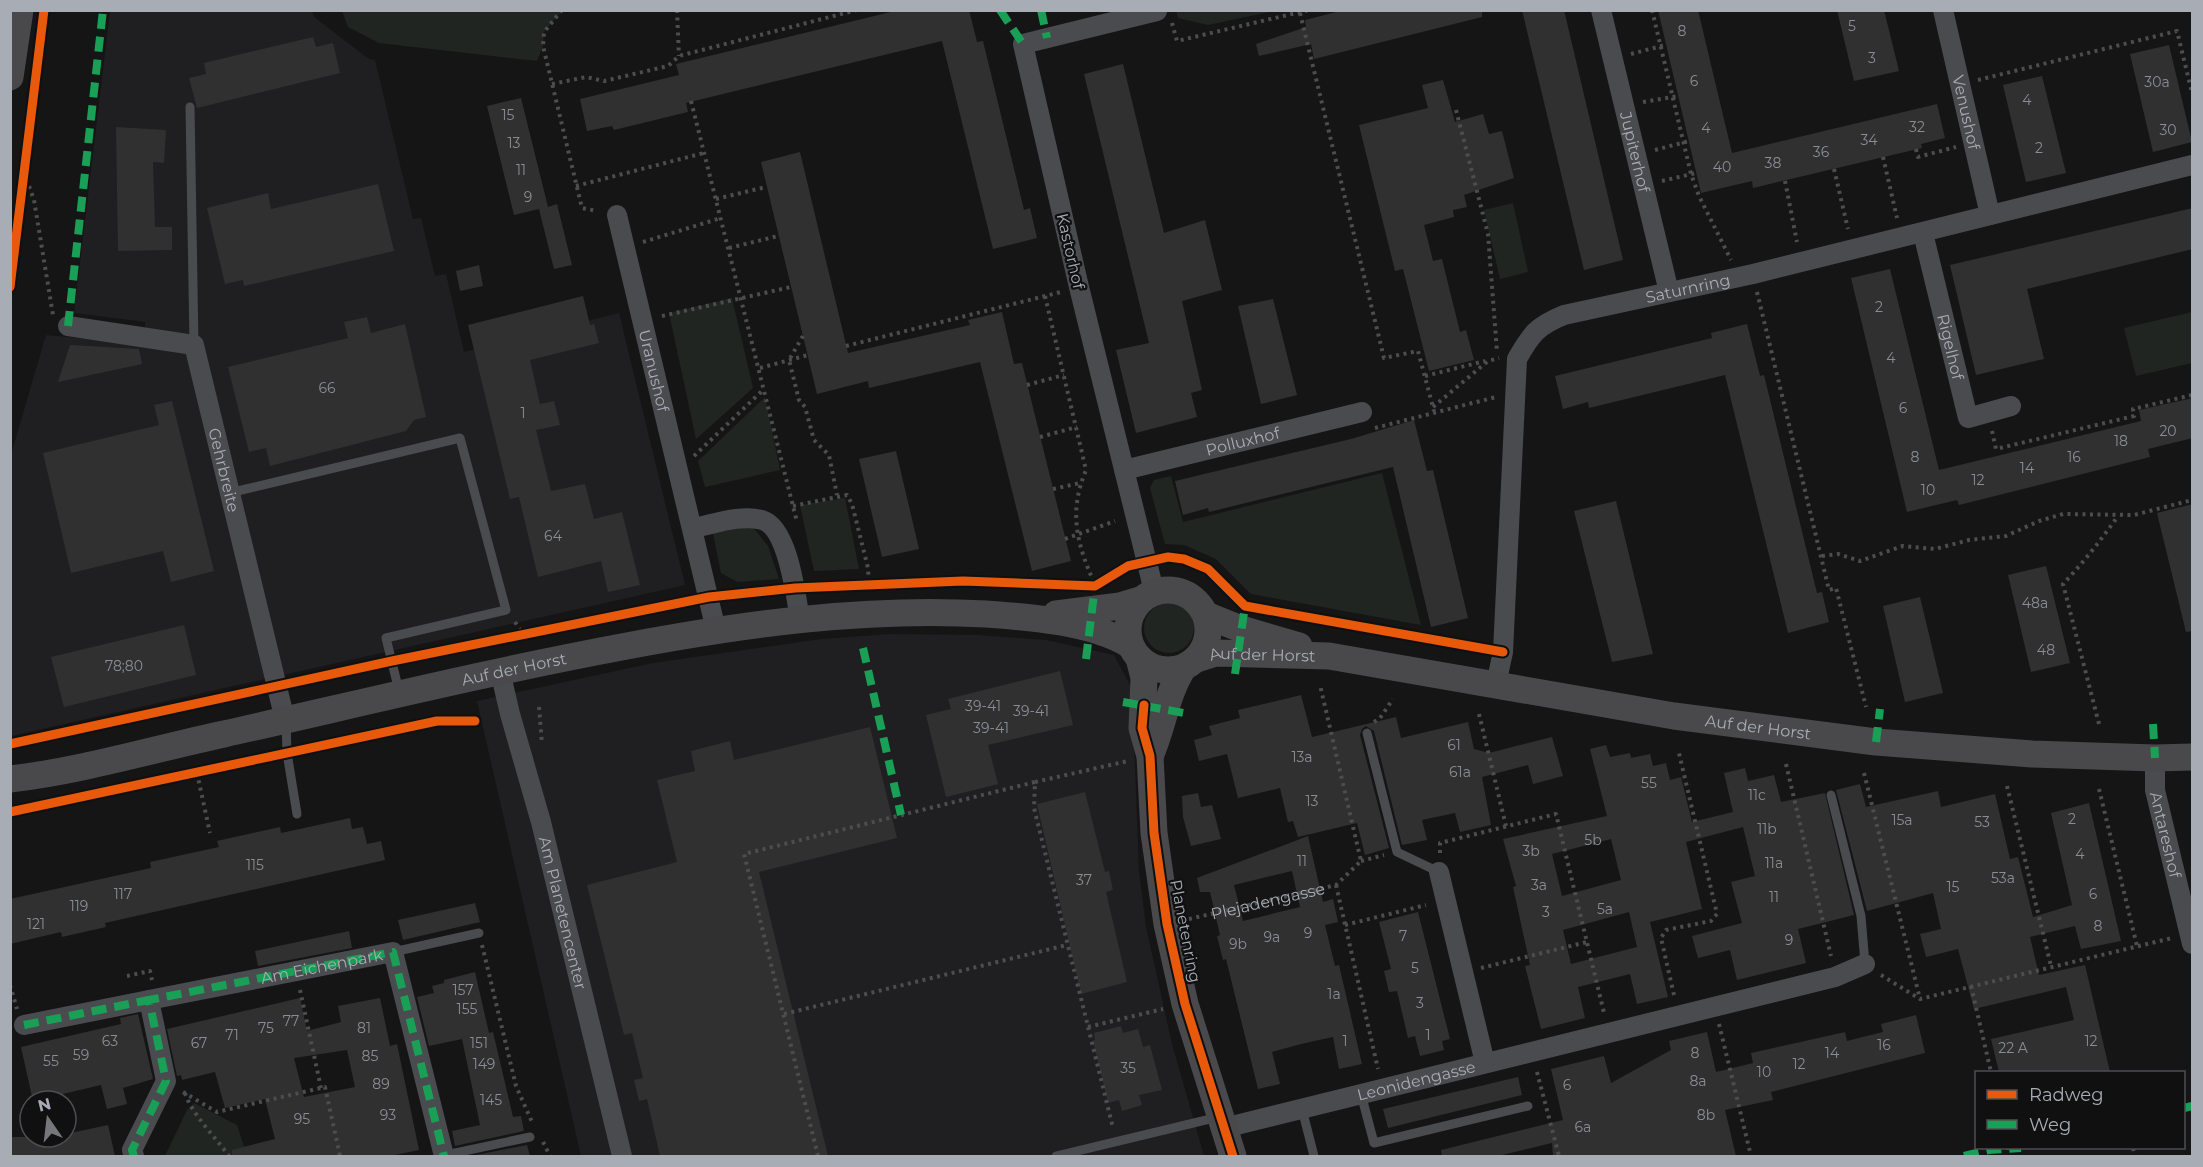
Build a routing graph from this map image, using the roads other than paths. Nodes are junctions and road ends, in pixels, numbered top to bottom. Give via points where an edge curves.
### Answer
1 (20, 10) edge
2 (1601, 10) edge
3 (1943, 10) edge
4 (1165, 16) edge
5 (10, 77) edge
6 (190, 107) dead end
7 (2193, 165) edge
8 (617, 215) road end
9 (1990, 215) junction
10 (1923, 233) junction
11 (1669, 292) junction
12 (68, 326) road end
13 (194, 345) junction
14 (2011, 406) dead end
15 (1362, 412) road end
16 (1124, 470) junction
17 (229, 494) junction
18 (693, 528) junction
19 (1147, 596) junction
20 (1206, 615) junction
21 (1025, 617) junction
22 (800, 620) junction
23 (716, 630) junction
24 (1135, 652) junction
25 (1329, 656) junction
26 (1190, 664) junction
27 (500, 671) junction
28 (1496, 684) junction
29 (399, 693) junction
30 (285, 720) junction
31 (1367, 733) road end
32 (1150, 756) junction
33 (2193, 757) edge
34 (2155, 758) junction
35 (10, 779) edge
36 (1831, 795) dead end
37 (297, 814) dead end
38 (1438, 872) joint
39 (479, 933) road end
40 (2191, 939) edge
41 (393, 952) junction
42 (1865, 964) joint
43 (149, 1000) junction
44 (24, 1025) dead end
45 (1485, 1063) junction
46 (1361, 1094) junction
47 (1528, 1106) dead end
48 (1302, 1109) junction
49 (1222, 1122) junction
50 (534, 1136) road end
51 (134, 1156) edge
52 (442, 1156) edge
53 (622, 1156) edge
54 (1056, 1156) edge
55 (1233, 1156) edge
56 (1314, 1156) edge

1 - 5 street
2 - 11 street, Jupiterhof
3 - 9 street, Venushof
4 - 16 street, Kastorhof via 1023,44
6 - 13 lane
7 - 9 street, Saturnring
8 - 18 street, Uranushof
9 - 10 street, Saturnring
10 - 11 street, Saturnring
10 - 14 street, Rigelhof via 1968,418
11 - 28 street, Saturnring via 1542,324 1528,338 1517,359 1503,652
12 - 13 street
13 - 17 street, Gehrbreite
15 - 16 street, Polluxhof
16 - 19 street, Kastorhof via 1136,515
17 - 29 lane via 460,438 506,610 386,638
17 - 30 street, Gehrbreite
18 - 22 street via 754,518 775,527 785,551
18 - 23 street, Uranushof
19 - 20 street via 1169,589 1185,592
19 - 21 street, Auf der Horst via 1092,610
19 - 24 street via 1131,614 1128,629
20 - 25 street, Auf der Horst
20 - 26 street via 1206,646
21 - 22 street, Auf der Horst via 913,613
21 - 24 street, Auf der Horst via 1117,637
22 - 23 street, Auf der Horst
23 - 27 street, Auf der Horst
24 - 26 street via 1152,668 1168,671
24 - 32 street, Planetenring via 1144,678 1142,728
25 - 26 street, Auf der Horst via 1216,653
25 - 28 street, Auf der Horst
26 - 32 street, Planetenring via 1174,683
27 - 29 street, Auf der Horst
27 - 53 street, Am Planetencenter
28 - 34 street, Auf der Horst via 1674,716 1876,742 2032,754
29 - 30 street, Auf der Horst
30 - 35 street, Auf der Horst
30 - 37 lane
31 - 38 lane via 1397,852
32 - 49 street, Planetenring via 1154,833 1167,924 1185,1004
33 - 34 street, Auf der Horst
34 - 40 street, Antareshof via 2155,790
36 - 42 lane via 1860,916
38 - 45 street
39 - 41 lane
41 - 43 street, Am Eichenpark
41 - 52 street, Am Eichenpark
42 - 45 street, Leonidengasse via 1835,977
43 - 44 street, Am Eichenpark
43 - 51 street via 166,1081 132,1150
45 - 46 street, Leonidengasse
46 - 47 lane via 1374,1143
46 - 48 street, Leonidengasse
48 - 49 street, Leonidengasse
48 - 56 lane
49 - 54 lane
49 - 55 street, Planetenring
50 - 52 lane

